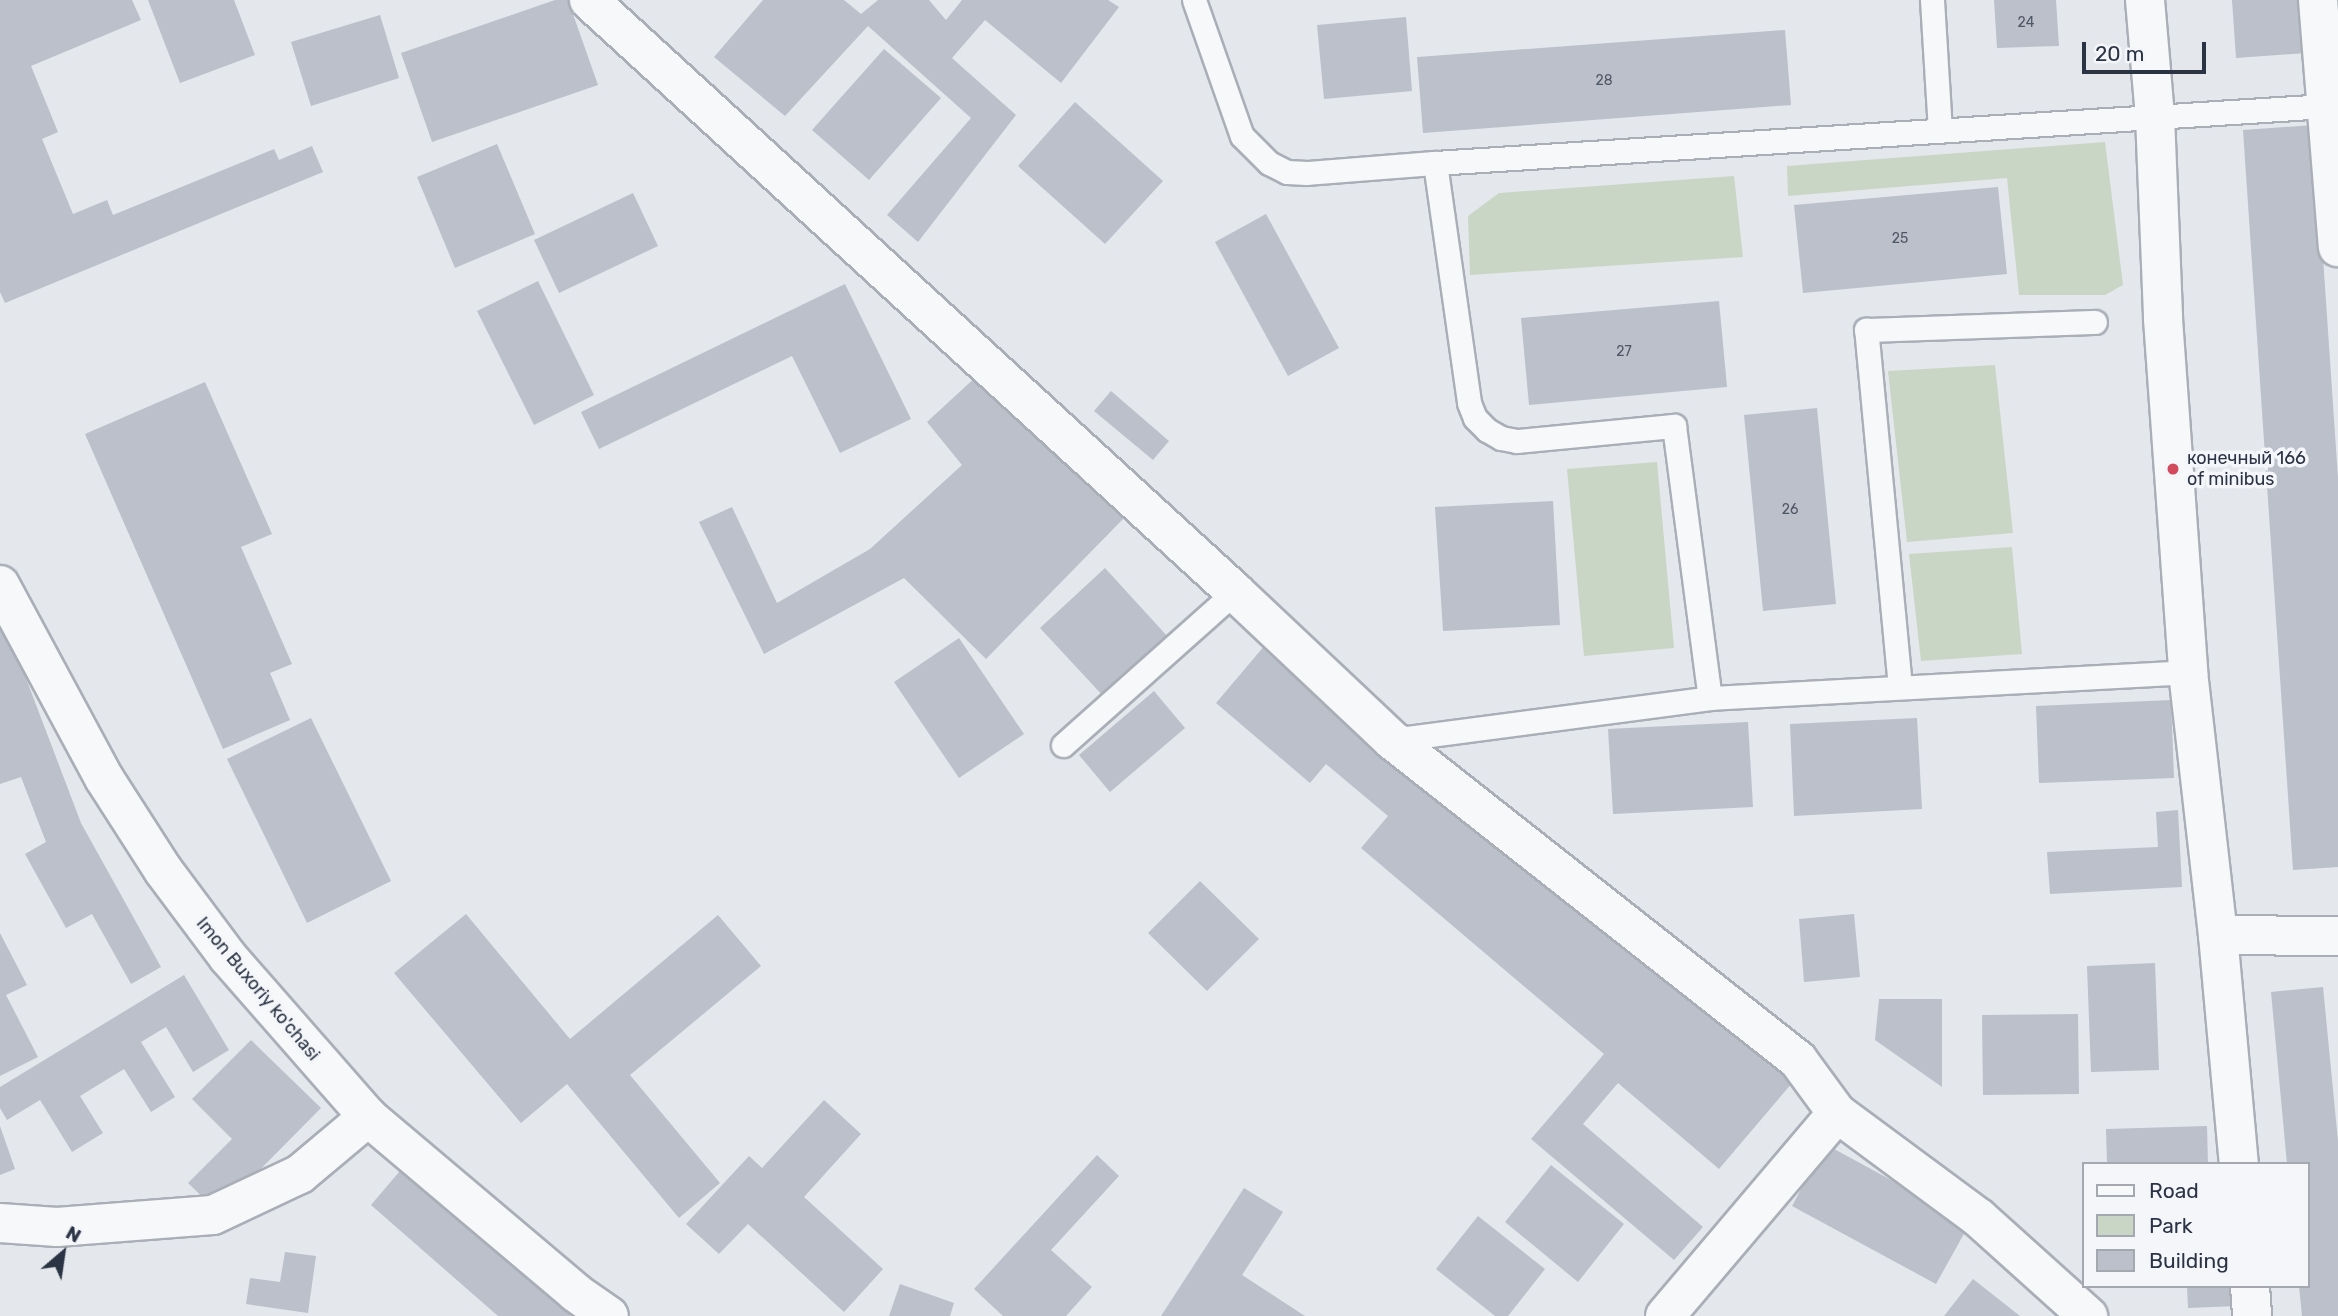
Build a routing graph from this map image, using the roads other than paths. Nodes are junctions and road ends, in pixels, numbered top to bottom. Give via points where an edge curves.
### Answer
1 (589, 0) edge
2 (1194, 0) edge
3 (1932, 0) edge
4 (2145, 0) edge
5 (2318, 0) edge
6 (2325, 106) junction
7 (2155, 116) junction
8 (1940, 131) junction
9 (1434, 163) junction
10 (2338, 247) edge
11 (2095, 321) dead end
12 (0, 585) edge
13 (1236, 592) junction
14 (2188, 672) junction
15 (1899, 687) junction
16 (1710, 698) junction
17 (1392, 740) junction
18 (1062, 746) dead end
19 (2217, 935) junction
20 (2338, 936) edge
21 (1837, 1113) junction
22 (368, 1117) junction
23 (2238, 1162) edge
24 (0, 1223) edge
25 (2250, 1288) edge
26 (609, 1316) edge
27 (1665, 1316) edge
28 (2088, 1316) edge
29 (2252, 1316) edge

1 - 13 street
2 - 9 lane via 1242,136 1269,163 1287,172 1307,173
3 - 8 lane
4 - 7 street
5 - 6 street
6 - 7 lane
6 - 10 street
7 - 8 lane
7 - 14 street via 2163,319
8 - 9 lane
9 - 16 lane via 1469,403 1475,418 1501,438 1517,441 1674,426
11 - 15 lane via 1866,330
12 - 22 street, Imon Buxoriy ko'chasi via 104,778 163,870 228,957
13 - 17 street
13 - 18 lane
14 - 15 lane
14 - 19 street
15 - 16 lane
16 - 17 lane
17 - 21 street via 1798,1060
19 - 20 street
19 - 23 street
21 - 27 street
21 - 28 street via 1979,1218
22 - 24 street via 300,1174 213,1215 57,1227
22 - 26 street, Imon Buxoriy ko'chasi
25 - 29 street

